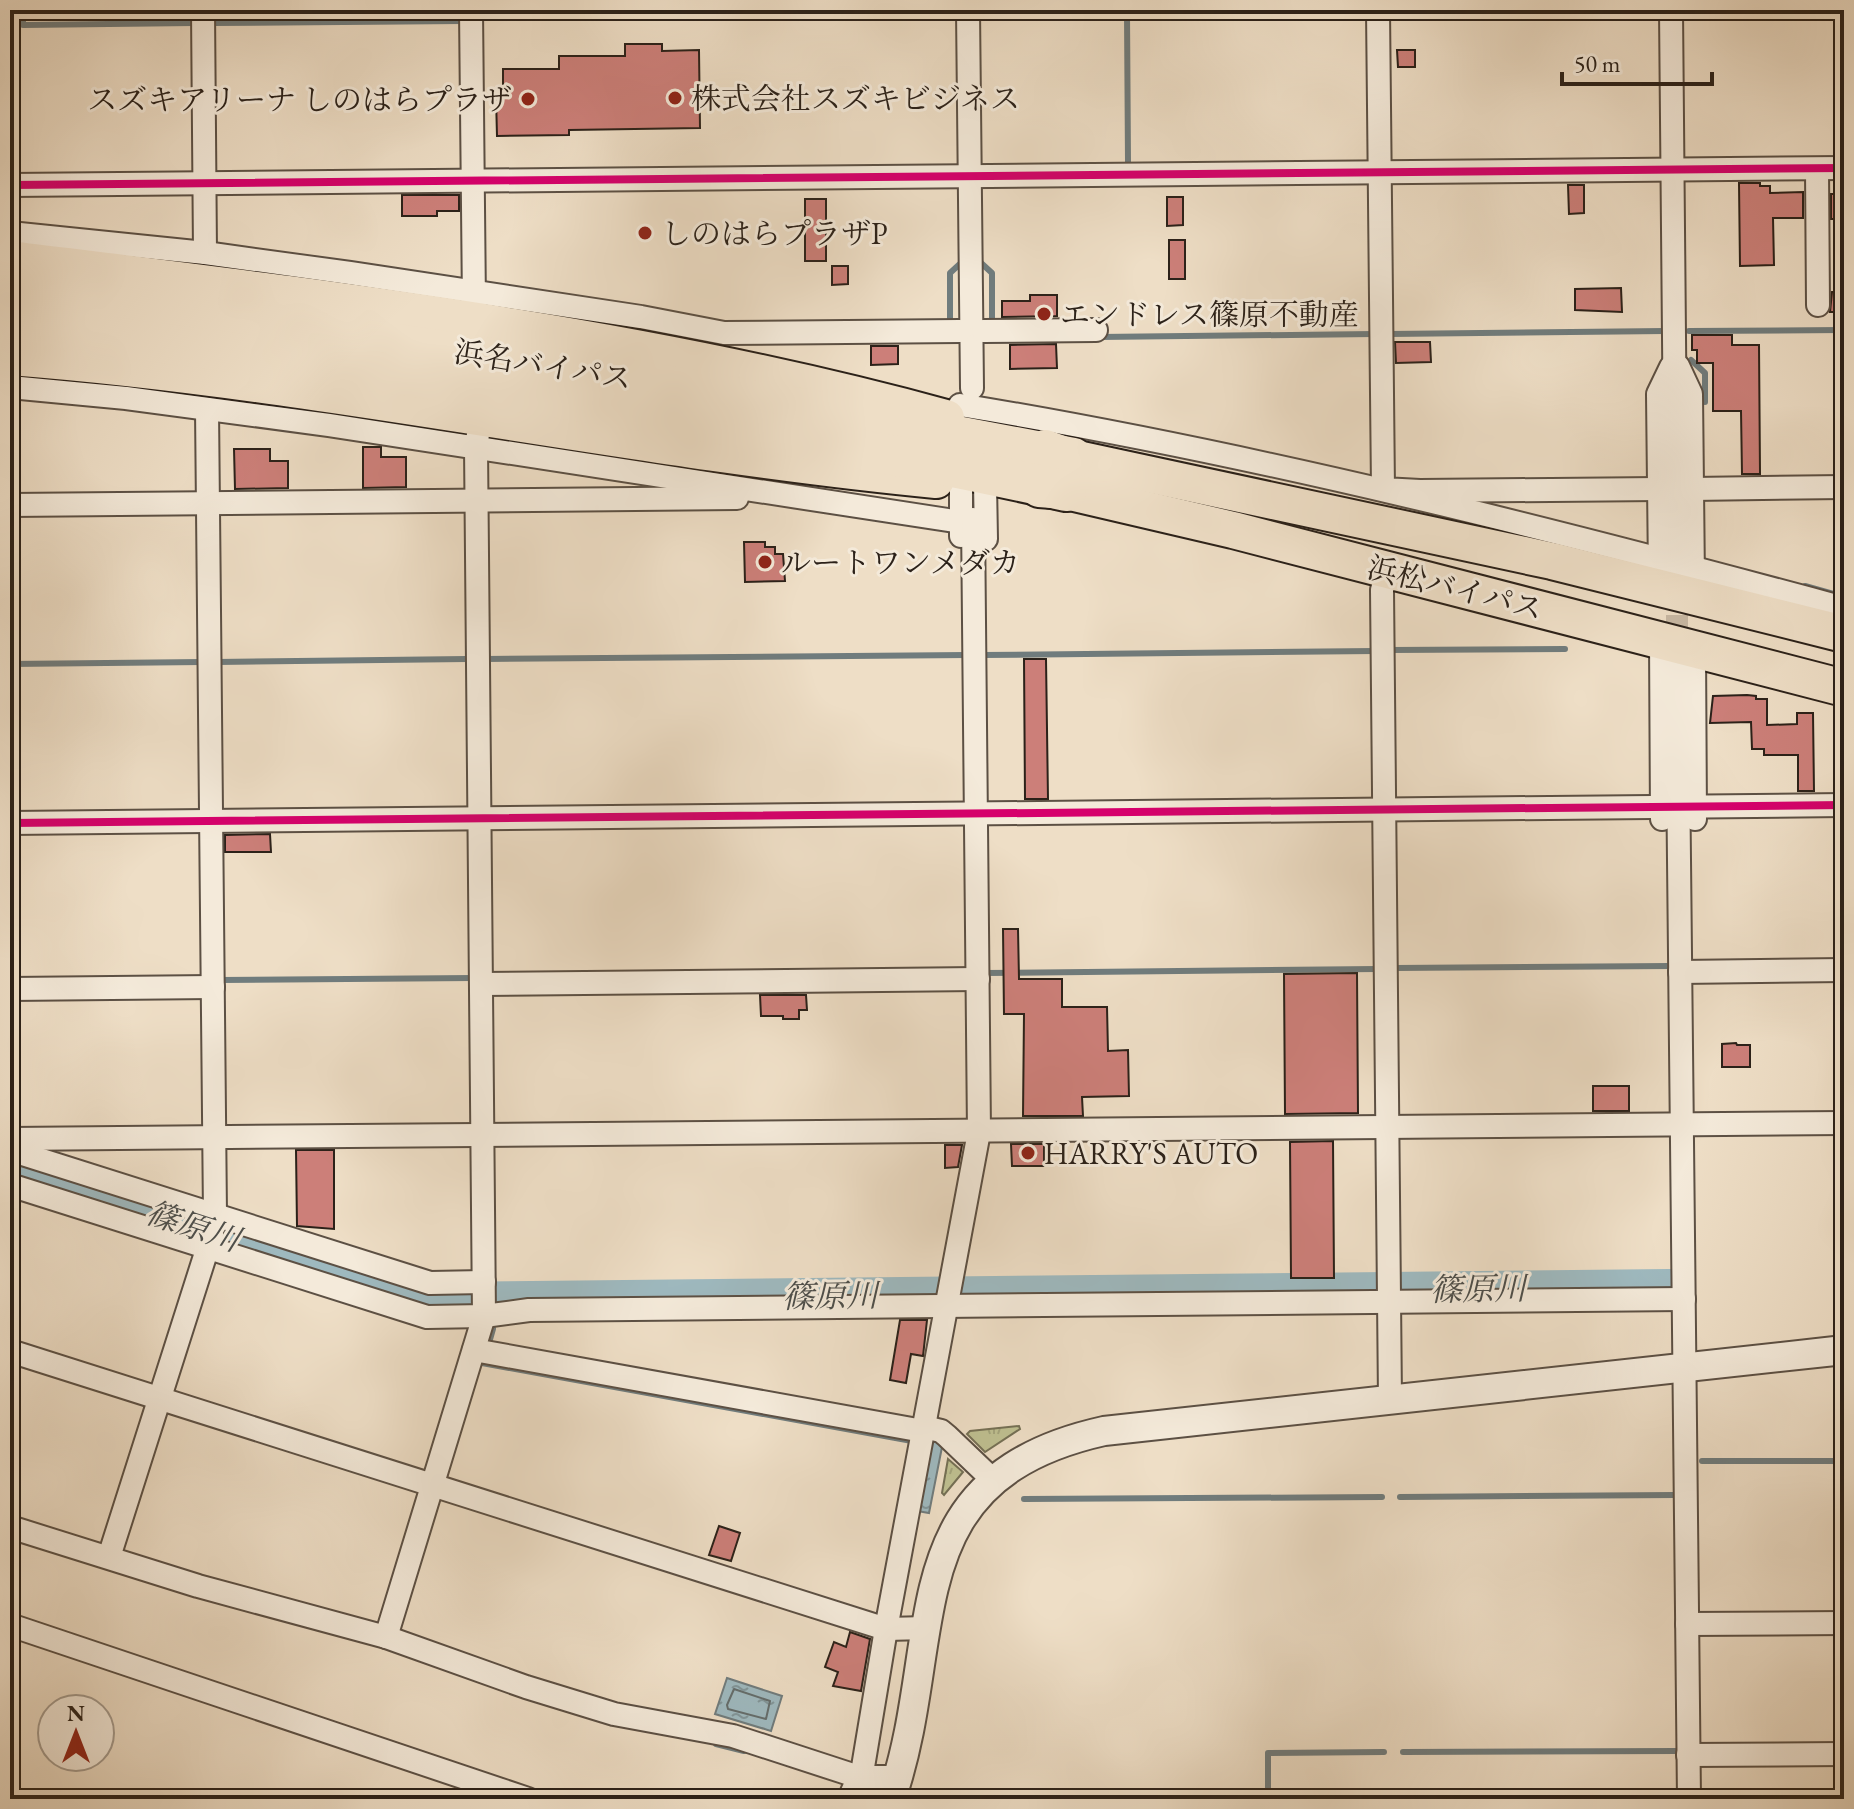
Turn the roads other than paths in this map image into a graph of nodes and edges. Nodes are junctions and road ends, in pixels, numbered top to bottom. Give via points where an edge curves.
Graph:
1 (203, 10) edge
2 (471, 10) edge
3 (968, 10) edge
4 (1378, 10) edge
5 (1671, 10) edge
6 (1844, 168) edge
7 (1817, 169) junction
8 (1673, 170) junction
9 (1380, 172) junction
10 (970, 176) junction
11 (473, 181) junction
12 (205, 183) junction
13 (10, 185) edge
14 (10, 233) edge
15 (205, 253) junction
16 (10, 259) edge
17 (971, 264) junction
18 (10, 292) edge
19 (1818, 305) dead end
20 (473, 306) junction
21 (10, 324) edge
22 (1096, 330) dead end
23 (960, 331) junction
24 (983, 331) junction
25 (10, 357) edge
26 (1674, 358) junction
27 (10, 387) edge
28 (207, 409) junction
29 (972, 411) junction
30 (478, 431) junction
31 (1070, 474) junction
32 (973, 483) junction
33 (739, 487) junction
34 (1844, 487) edge
35 (1383, 489) junction
36 (1659, 489) junction
37 (1692, 489) junction
38 (476, 501) junction
39 (208, 503) junction
40 (10, 505) edge
41 (967, 521) junction
42 (1387, 570) junction
43 (1676, 573) junction
44 (1844, 608) edge
45 (1844, 634) edge
46 (974, 636) junction
47 (1677, 654) junction
48 (1844, 688) edge
49 (1844, 805) edge
50 (1679, 807) junction
51 (1384, 810) junction
52 (976, 814) junction
53 (479, 819) junction
54 (211, 821) junction
55 (10, 823) edge
56 (1679, 856) junction
57 (1844, 970) edge
58 (1680, 972) junction
59 (978, 979) junction
60 (481, 984) junction
61 (213, 987) junction
62 (10, 989) edge
63 (1844, 1123) edge
64 (1682, 1125) junction
65 (1387, 1128) junction
66 (979, 1132) junction
67 (483, 1137) junction
68 (214, 1138) junction
69 (10, 1139) edge
70 (10, 1150) edge
71 (10, 1185) edge
72 (213, 1228) junction
73 (1389, 1294) junction
74 (948, 1298) junction
75 (484, 1299) junction
76 (1684, 1299) junction
77 (474, 1350) junction
78 (1844, 1350) edge
79 (10, 1351) edge
80 (1684, 1367) junction
81 (159, 1399) junction
82 (1390, 1399) junction
83 (923, 1429) junction
84 (993, 1480) junction
85 (433, 1485) junction
86 (10, 1527) edge
87 (109, 1557) junction
88 (1844, 1623) edge
89 (1687, 1624) junction
90 (10, 1625) edge
91 (927, 1628) junction
92 (886, 1629) junction
93 (386, 1637) junction
94 (1844, 1754) edge
95 (1688, 1755) junction
96 (859, 1777) junction
97 (895, 1788) edge
98 (528, 1799) edge
99 (849, 1799) edge
100 (1689, 1799) edge

1 - 12 street
2 - 11 street
3 - 10 street
4 - 9 street
5 - 8 street
6 - 7 street
7 - 8 street
7 - 19 street
8 - 9 street
8 - 26 street
9 - 10 street
9 - 35 street
10 - 11 street
10 - 17 street
11 - 12 street
11 - 20 street
12 - 13 street
12 - 15 street
14 - 15 street
15 - 20 street
16 - 20 highway
17 - 23 street via 959,300
17 - 24 street via 983,300
17 - 29 street
18 - 31 highway, 浜名バイパス via 356,337 787,404
20 - 23 street via 724,333
20 - 29 highway via 845,391
21 - 31 highway, 浜名バイパス via 337,366 893,455
22 - 24 street
23 - 29 street
24 - 29 street
25 - 30 highway via 185,376
26 - 36 street via 1658,394
26 - 37 street via 1691,394
26 - 43 street
27 - 28 street
28 - 30 street
28 - 39 street
29 - 31 highway
29 - 35 street via 1060,421
30 - 32 highway
30 - 33 street
30 - 38 street
31 - 32 highway
31 - 42 highway, 浜松バイパス
31 - 43 highway, 浜松バイパス
32 - 41 street
32 - 46 street via 986,600
33 - 38 street via 737,498
33 - 41 street
34 - 37 street
35 - 36 street
35 - 43 street
36 - 43 street
37 - 43 street
38 - 39 street
38 - 53 street
39 - 40 street
39 - 54 street
41 - 46 street via 962,600
42 - 47 highway, 浜松バイパス
42 - 51 street via 1382,590
43 - 44 street
43 - 45 highway, 浜松バイパス
46 - 52 street
47 - 48 highway, 浜松バイパス
47 - 50 street
47 - 50 street
49 - 50 street
50 - 51 street
50 - 56 street via 1695,820
50 - 56 street via 1662,821
51 - 52 street
51 - 65 street
52 - 53 street
52 - 59 street
53 - 54 street
53 - 60 street
54 - 55 street
54 - 61 street
56 - 58 street
57 - 58 street
58 - 64 street
59 - 60 street
59 - 66 street
60 - 67 street
61 - 62 street
61 - 68 street
63 - 64 street
64 - 65 street
64 - 76 street
65 - 66 street
65 - 73 street
66 - 67 street
66 - 74 street
67 - 68 street
67 - 75 street
68 - 69 street
68 - 72 street
70 - 72 street
71 - 72 street
72 - 75 street
72 - 75 street via 427,1317
72 - 81 street
73 - 74 street
73 - 76 street
73 - 82 street
74 - 75 street via 529,1310
74 - 83 street
75 - 77 street
76 - 80 street
77 - 83 street
77 - 85 street
78 - 80 street
79 - 81 street
80 - 82 street
80 - 89 street
81 - 85 street
81 - 87 street
82 - 84 street via 1104,1431 1049,1446
83 - 84 street via 941,1431
83 - 92 street
84 - 91 street via 965,1512 944,1550
85 - 92 street
85 - 93 street
86 - 87 street
87 - 93 street
88 - 89 street
89 - 95 street
90 - 98 street
91 - 92 street
91 - 97 street
92 - 96 street
93 - 96 street via 614,1714 733,1736
94 - 95 street
95 - 100 street
96 - 97 street
96 - 99 street

